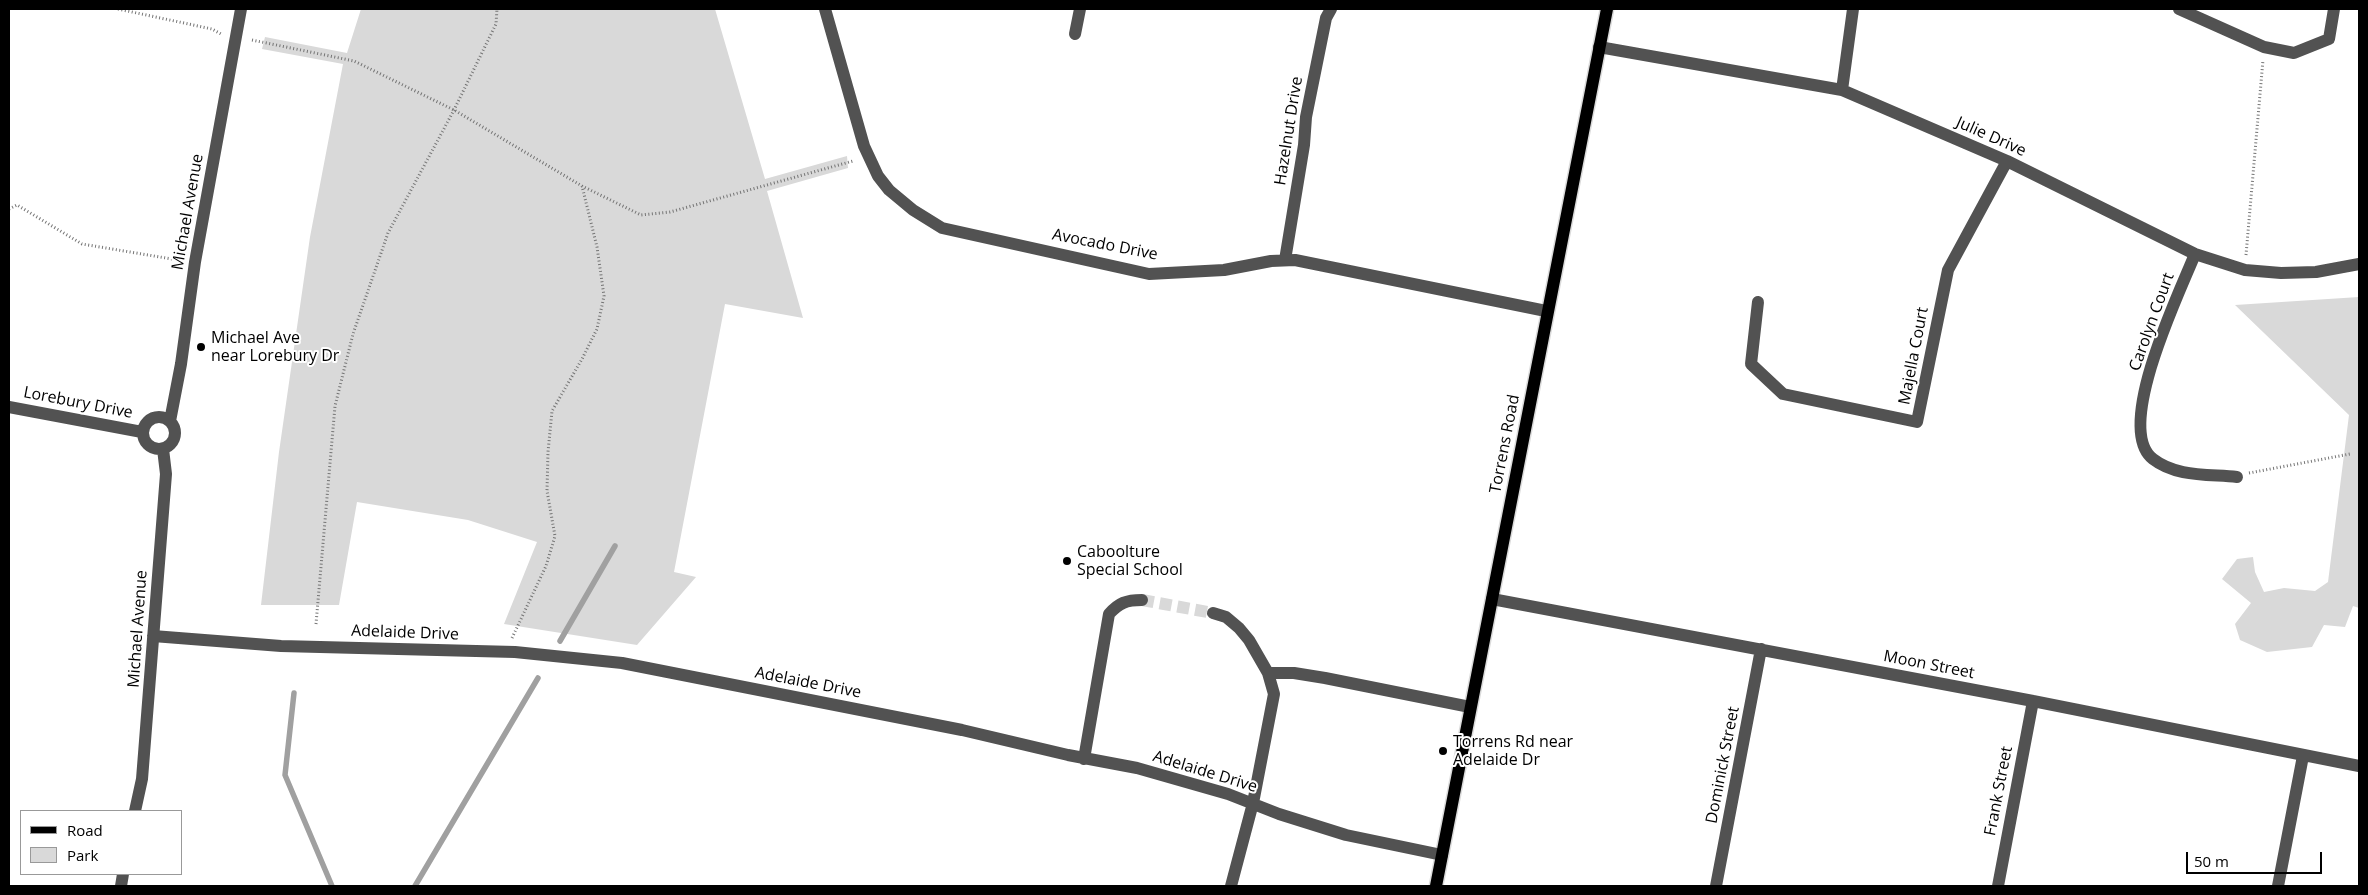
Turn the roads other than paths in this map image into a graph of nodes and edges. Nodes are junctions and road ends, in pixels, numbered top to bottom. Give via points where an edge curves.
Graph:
1 (241, 9) edge
2 (825, 9) edge
3 (1080, 9) edge
4 (1331, 9) edge
5 (1607, 9) edge
6 (1853, 9) edge
7 (2179, 9) edge
8 (2334, 9) edge
9 (1075, 34) dead end
10 (1599, 47) junction
11 (1842, 90) junction
12 (2007, 161) junction
13 (2195, 254) junction
14 (1285, 260) junction
15 (2359, 264) edge
16 (1758, 302) dead end
17 (1546, 310) junction
18 (9, 407) edge
19 (170, 421) junction
20 (142, 432) junction
21 (163, 449) junction
22 (2237, 477) road end
23 (1492, 599) junction
24 (1142, 600) tunnel mouth
25 (1213, 613) tunnel mouth
26 (153, 636) junction
27 (1761, 649) junction
28 (1268, 673) junction
29 (2033, 701) junction
30 (1470, 707) junction
31 (2303, 756) junction
32 (1084, 759) junction
33 (2359, 766) edge
34 (1252, 803) junction
35 (135, 810) edge
36 (1442, 855) junction
37 (1231, 886) edge
38 (1436, 886) edge
39 (1716, 886) edge
40 (1998, 886) edge
41 (2278, 886) edge

1 - 19 street, Michael Avenue
2 - 14 street, Avocado Drive via 864,146 878,176 913,210 942,228 1149,274 1224,270
3 - 9 street
4 - 14 street, Hazelnut Drive via 1326,18 1306,118
5 - 10 main road, Torrens Road
6 - 11 street
7 - 8 street via 2264,47 2294,52 2329,39
10 - 11 street, Julie Drive
10 - 17 main road, Torrens Road
11 - 12 street, Julie Drive
12 - 13 street, Julie Drive
12 - 16 street, Majella Court via 1948,270 1917,422 1783,394 1751,364
13 - 15 street, Julie Drive via 2245,270 2281,274
13 - 22 street, Carolyn Court via 2153,357 2139,432 2145,451 2173,471
14 - 17 street, Avocado Drive
17 - 23 main road, Torrens Road
18 - 20 street, Lorebury Drive
19 - 20 street via 155,416 146,422
19 - 21 street via 174,437
20 - 21 street via 149,446
21 - 26 street, Michael Avenue via 166,474
23 - 27 street, Moon Street
23 - 30 main road, Torrens Road
24 - 32 street via 1117,604 1110,614
25 - 28 street via 1226,617 1239,628
26 - 32 street, Adelaide Drive via 281,646 516,652 595,659 962,730
26 - 35 street, Michael Avenue via 142,779
27 - 29 street, Moon Street
27 - 39 street, Dominick Street
28 - 30 street via 1324,678
28 - 34 street via 1273,684 1272,708
29 - 31 street, Moon Street
29 - 40 street, Frank Street
30 - 36 main road, Torrens Road
31 - 33 street, Moon Street
31 - 41 street
32 - 34 street, Adelaide Drive via 1138,768
34 - 36 street, Adelaide Drive via 1346,835
34 - 37 street
36 - 38 main road, Torrens Road

